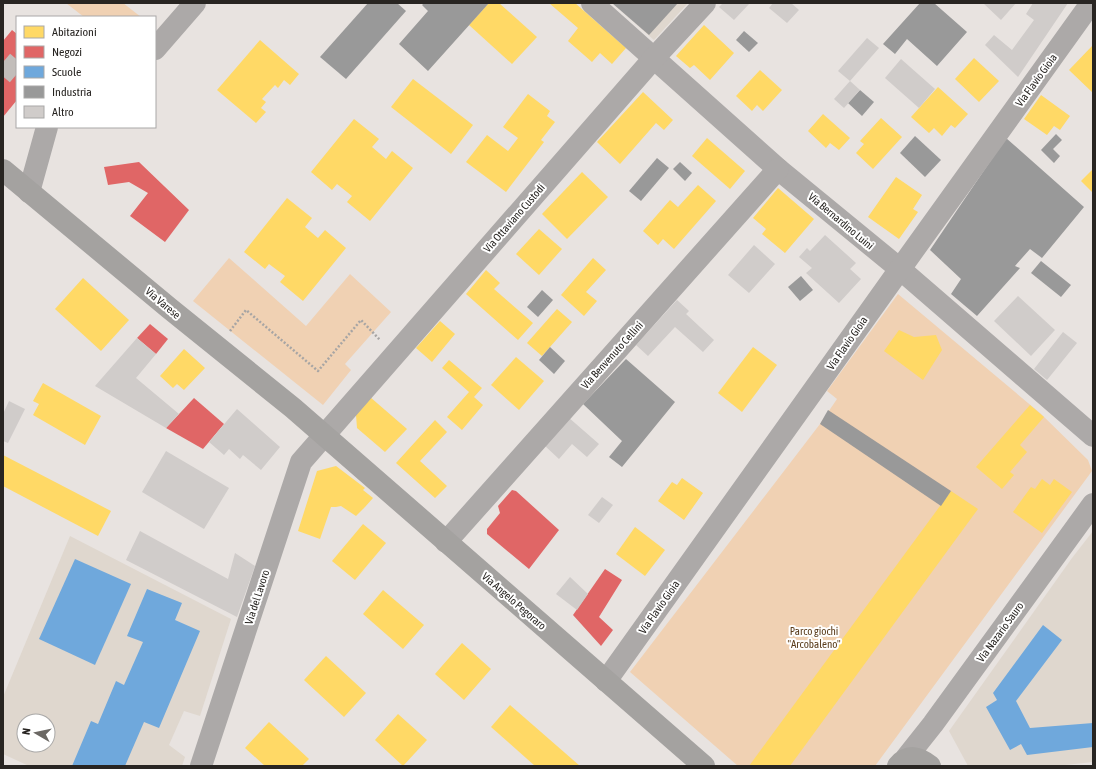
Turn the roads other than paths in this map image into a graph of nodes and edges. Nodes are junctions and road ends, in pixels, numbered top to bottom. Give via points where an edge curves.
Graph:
1 (195, 3) edge
2 (592, 3) edge
3 (705, 3) edge
4 (1089, 7) edge
5 (156, 48) edge
6 (654, 58) junction
7 (47, 128) edge
8 (778, 169) junction
9 (3, 170) edge
10 (29, 192) junction
11 (900, 269) junction
12 (324, 435) junction
13 (1093, 436) edge
14 (1093, 504) edge
15 (446, 542) junction
16 (606, 681) junction
17 (926, 733) junction
18 (902, 762) edge
19 (201, 766) edge
20 (704, 766) edge
21 (930, 766) edge

1 - 5 street
2 - 6 street, Via Bernardino Luini
3 - 6 street, Via Ottaviano Custodi
4 - 11 street, Via Flavio Gioia
6 - 8 street, Via Bernardino Luini
6 - 12 street, Via Ottaviano Custodi
7 - 10 street
8 - 11 street, Via Bernardino Luini
8 - 15 street, Via Benvenuto Cellini
9 - 10 main road, Via Varese
10 - 12 main road, Via Varese
11 - 13 street, Via Bernardino Luini
11 - 16 street, Via Flavio Gioia
12 - 15 main road, Via Angelo Pegoraro
12 - 19 street, Via del Lavoro via 301,462
14 - 17 street, Via Nazario Sauro
15 - 16 main road, Via Angelo Pegoraro
16 - 20 main road, Via Angelo Pegoraro
17 - 18 street, Via Nazario Sauro
17 - 21 street via 925,751
18 - 21 main road via 912,757

